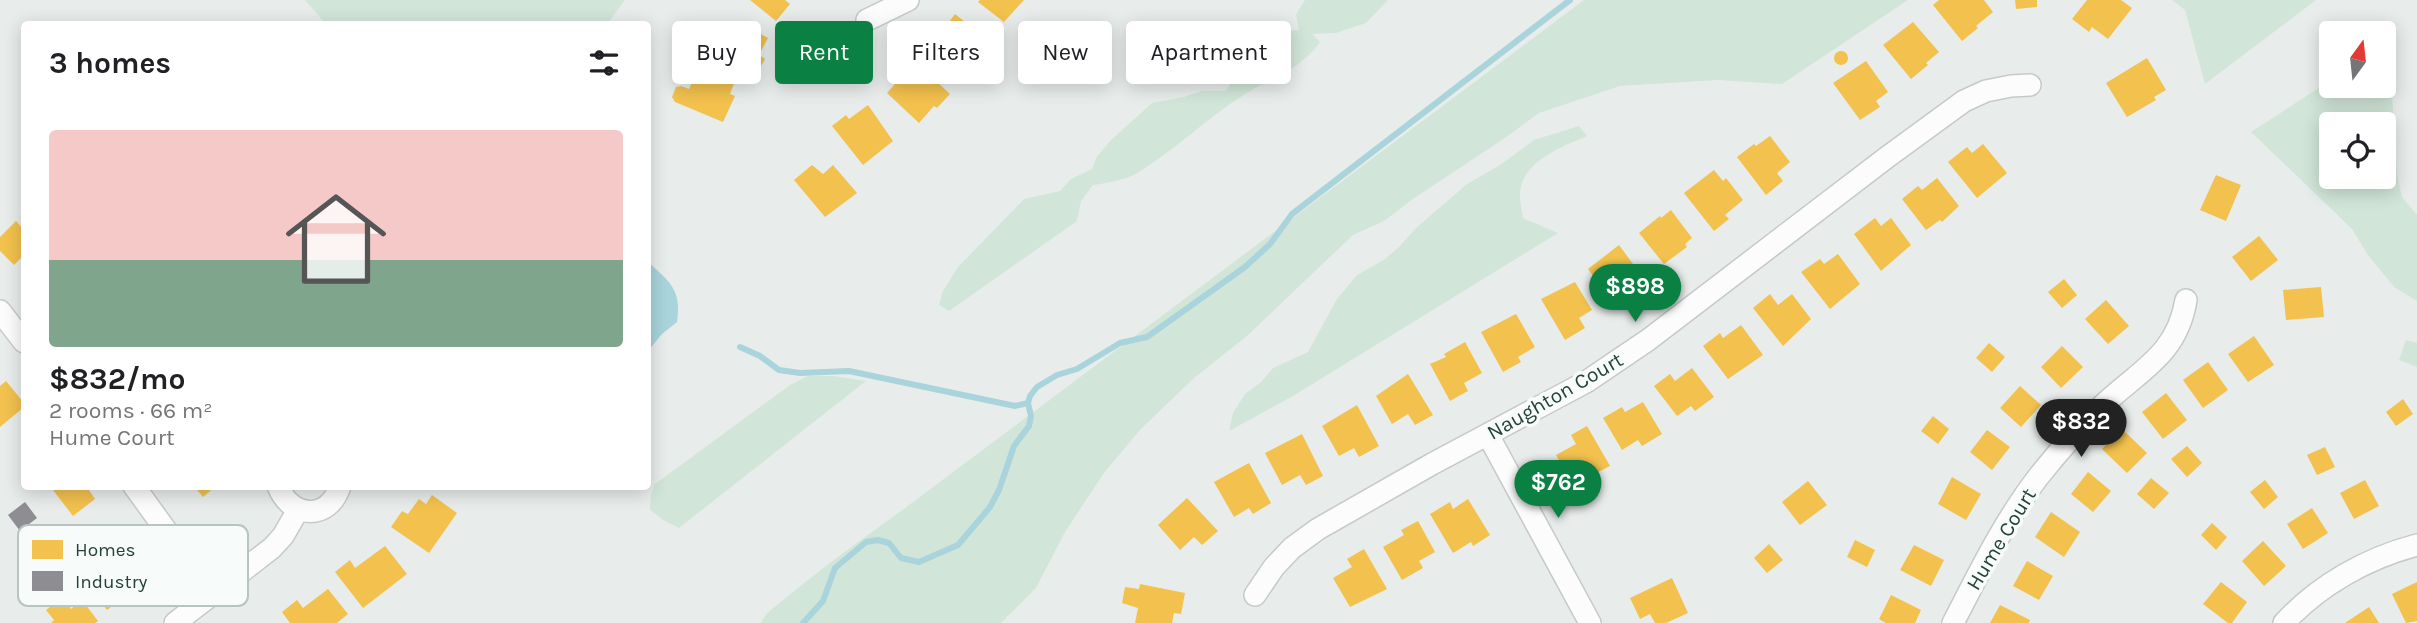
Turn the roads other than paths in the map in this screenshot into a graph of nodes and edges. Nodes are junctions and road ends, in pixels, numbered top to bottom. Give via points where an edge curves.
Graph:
1 (908, 0) edge
2 (867, 20) dead end
3 (2030, 85) dead end
4 (2186, 300) dead end
5 (0, 311) edge
6 (21, 338) edge
7 (1488, 435) junction
8 (137, 490) edge
9 (280, 490) edge
10 (339, 490) edge
11 (299, 510) junction
12 (162, 525) edge
13 (2417, 545) edge
14 (248, 566) edge
15 (1255, 595) dead end
16 (197, 606) edge
17 (175, 623) edge
18 (1590, 623) edge
19 (1953, 623) edge
20 (2284, 623) edge

1 - 2 street
3 - 7 street, Naughton Court via 1986,91 1964,101 1648,340 1586,382
4 - 19 street, Hume Court via 2175,335 2164,352 2072,436 2037,479 2006,524
5 - 6 street
7 - 15 street, Naughton Court via 1318,529 1292,548
7 - 18 street
8 - 12 street
9 - 11 street via 289,505
10 - 11 street via 320,510
11 - 14 street via 283,536
13 - 20 street via 2374,559 2340,577
16 - 17 street

